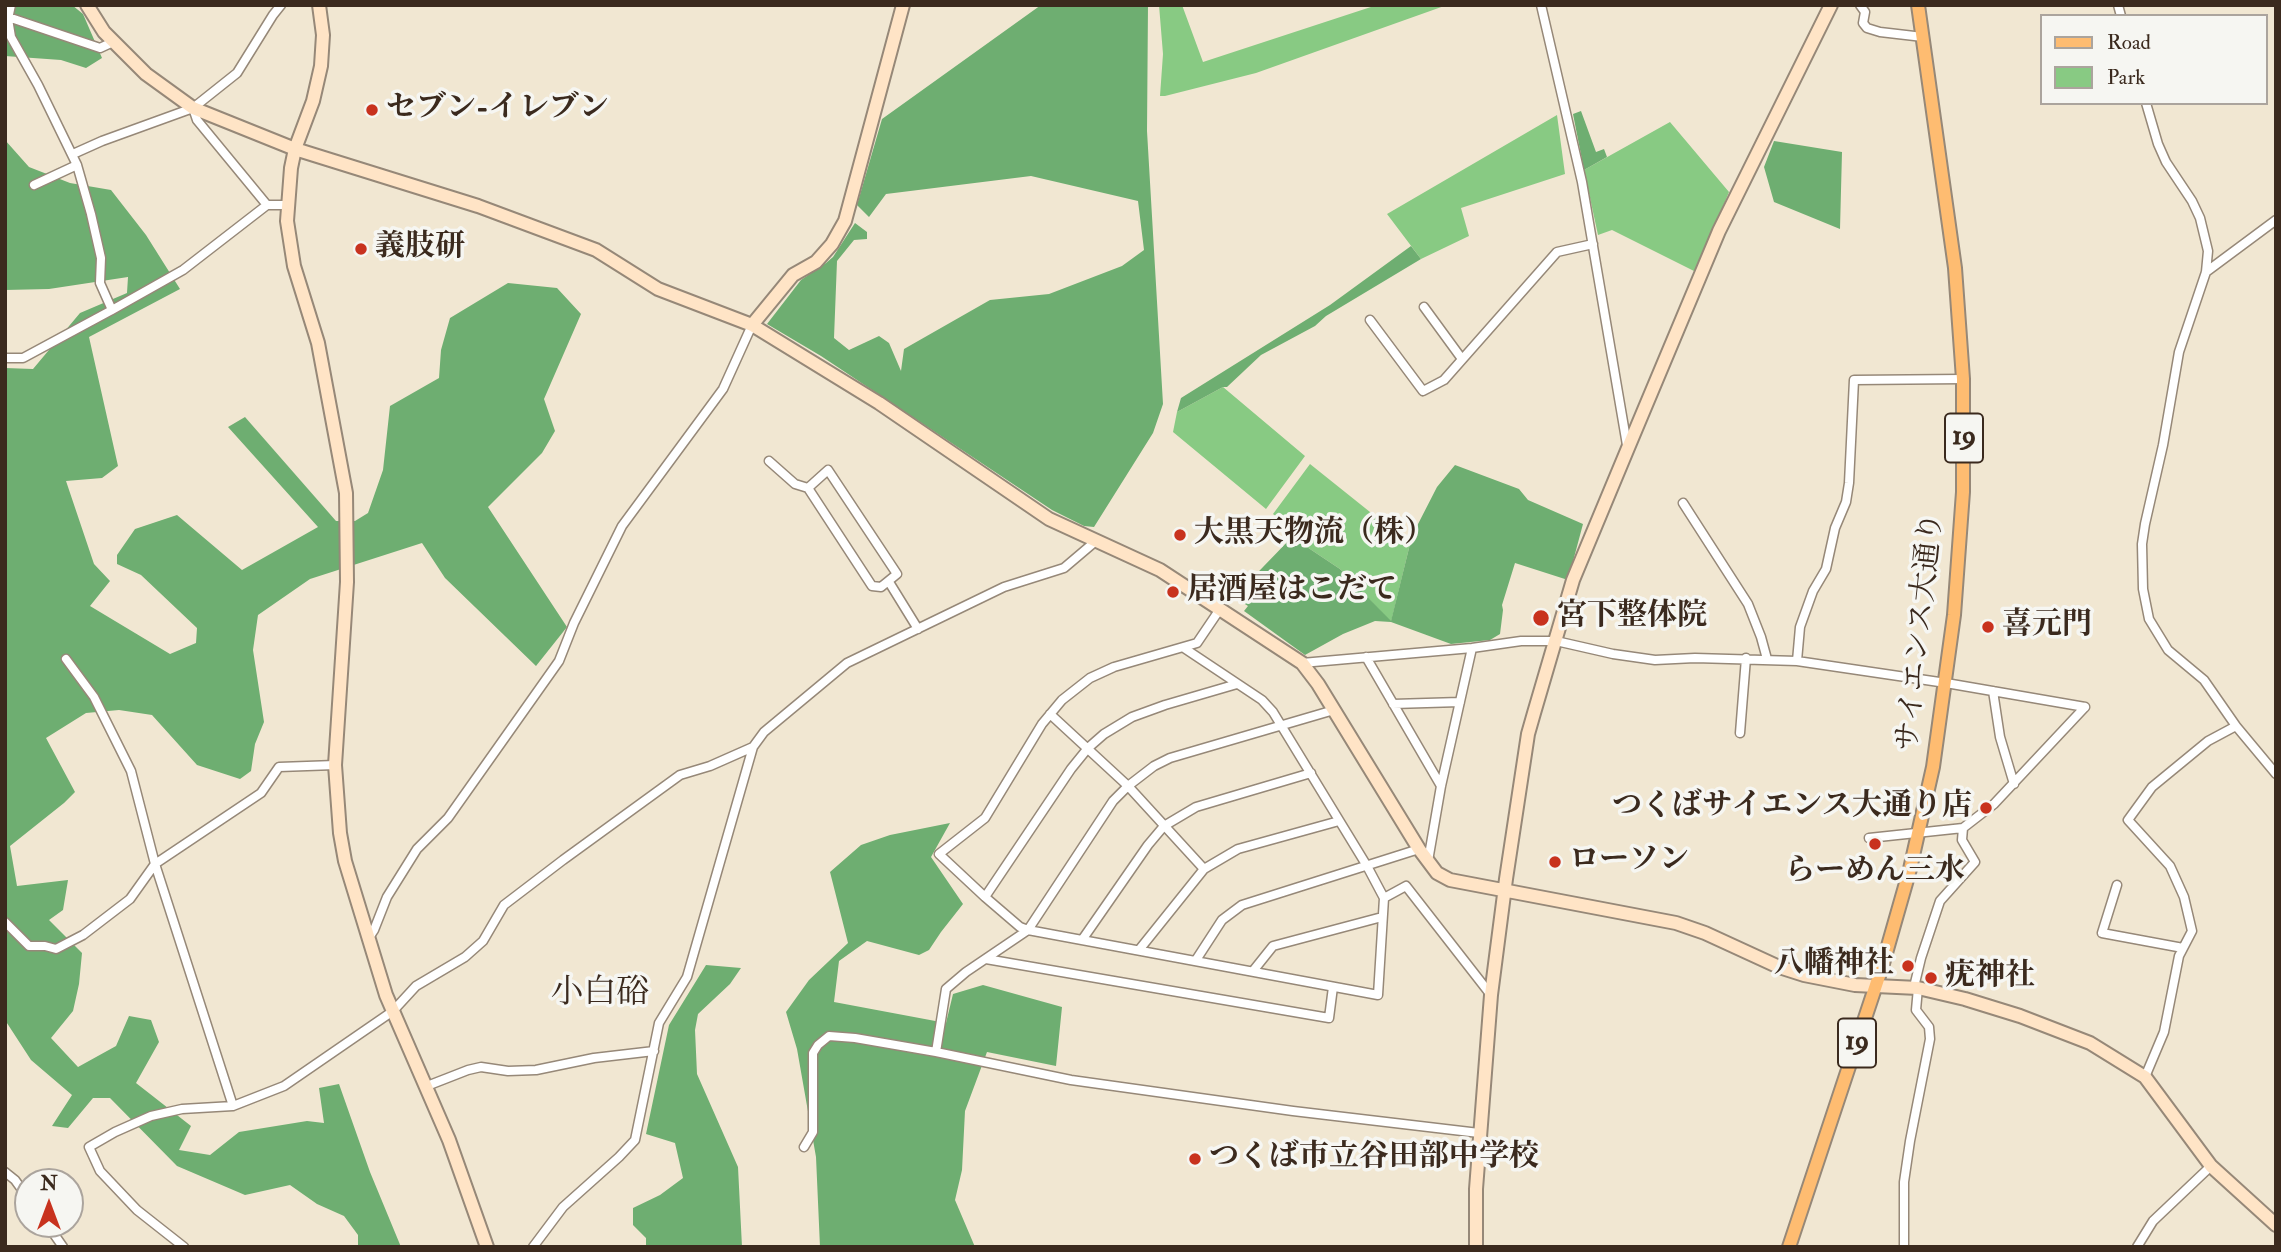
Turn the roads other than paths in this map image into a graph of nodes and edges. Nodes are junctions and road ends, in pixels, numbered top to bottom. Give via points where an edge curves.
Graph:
1 (11, 5) edge
2 (87, 5) edge
3 (281, 5) edge
4 (319, 5) edge
5 (903, 5) edge
6 (1541, 5) edge
7 (1831, 5) edge
8 (1860, 5) edge
9 (1918, 5) edge
10 (7, 18) edge
11 (1923, 37) junction
12 (113, 42) junction
13 (2147, 105) edge
14 (193, 108) junction
15 (295, 149) junction
16 (73, 154) junction
17 (77, 165) junction
18 (34, 185) dead end
19 (267, 205) junction
20 (287, 205) junction
21 (2276, 220) edge
22 (1593, 244) junction
23 (2206, 272) junction
24 (1424, 307) dead end
25 (112, 310) junction
26 (1370, 320) dead end
27 (752, 325) junction
28 (5, 358) edge
29 (1462, 359) junction
30 (1963, 379) junction
31 (1628, 448) junction
32 (769, 461) dead end
33 (808, 488) junction
34 (1683, 503) dead end
35 (1097, 540) junction
36 (889, 582) junction
37 (1220, 609) junction
38 (918, 629) junction
39 (1556, 641) junction
40 (1184, 648) junction
41 (1472, 648) junction
42 (1366, 657) junction
43 (1746, 658) junction
44 (66, 659) dead end
45 (1767, 659) junction
46 (1797, 661) junction
47 (1302, 663) junction
48 (1946, 682) junction
49 (1237, 684) junction
50 (1993, 691) junction
51 (1460, 702) junction
52 (1393, 704) junction
53 (1334, 710) junction
54 (1051, 714) junction
55 (1283, 726) junction
56 (2236, 726) junction
57 (1740, 733) dead end
58 (753, 747) junction
59 (1088, 748) junction
60 (335, 765) junction
61 (1311, 773) junction
62 (2276, 774) edge
63 (2014, 784) junction
64 (1128, 786) junction
65 (1441, 786) junction
66 (1339, 821) junction
67 (1164, 826) junction
68 (1963, 828) junction
69 (1919, 833) junction
70 (1869, 838) dead end
71 (1419, 849) junction
72 (1428, 862) junction
73 (156, 864) junction
74 (1367, 866) junction
75 (1204, 869) junction
76 (2117, 885) dead end
77 (1504, 891) junction
78 (985, 897) junction
79 (1384, 898) junction
80 (1382, 917) junction
81 (5, 922) edge
82 (1028, 930) junction
83 (368, 939) junction
84 (1082, 940) junction
85 (2183, 948) junction
86 (1139, 950) junction
87 (986, 959) junction
88 (1196, 960) junction
89 (1253, 971) junction
90 (1876, 986) junction
91 (1333, 987) junction
92 (1916, 987) junction
93 (1491, 995) junction
94 (393, 1011) junction
95 (654, 1051) junction
96 (936, 1052) junction
97 (2145, 1077) junction
98 (427, 1086) junction
99 (233, 1106) junction
100 (1479, 1133) junction
101 (804, 1147) dead end
102 (2211, 1166) junction
103 (2276, 1225) edge
104 (184, 1247) edge
105 (487, 1247) edge
106 (533, 1247) edge
107 (1476, 1247) edge
108 (1789, 1247) edge
109 (1904, 1247) edge
110 (2137, 1247) edge

1 - 10 street
2 - 12 street
3 - 14 street via 237,73
4 - 15 street via 321,66
5 - 27 street via 845,221 832,244 793,275
6 - 22 street
7 - 31 street via 1719,231
8 - 11 street via 1867,28
9 - 11 main road, サイエンス大通り / 19
10 - 12 street via 100,48
10 - 16 street via 11,37
11 - 30 main road, サイエンス大通り / 19 via 1955,268
12 - 14 street via 146,74
13 - 23 street via 2166,162 2200,218 2207,243
14 - 15 street
14 - 16 street
14 - 19 street via 197,120
15 - 20 street
15 - 27 street via 478,205 596,250 658,289
16 - 17 street
17 - 18 street
17 - 25 street via 101,258 100,283
19 - 20 street
19 - 25 street via 183,270
20 - 60 street via 290,250 318,343 346,493 346,582
21 - 23 street
22 - 29 street via 1557,252
22 - 31 street
23 - 56 street via 2179,352 2145,524 2143,589 2157,636 2204,680
24 - 29 street
25 - 28 street via 23,358
26 - 29 street via 1423,391 1444,380
27 - 35 street via 880,403 1048,519
27 - 83 street via 723,389 622,526 559,661 448,818 416,849
30 - 46 street via 1854,380 1846,502 1826,569 1800,627
30 - 48 main road, サイエンス大通り / 19 via 1961,548
31 - 39 street via 1573,580
32 - 33 street via 795,484
33 - 36 street via 872,586
33 - 36 street via 828,470 897,574
34 - 45 street via 1748,604
35 - 37 street via 1160,570
35 - 38 street via 1064,568 1004,587
36 - 38 street
37 - 40 street via 1197,643
37 - 47 street
38 - 58 street via 847,663 764,732
39 - 41 street
39 - 43 street via 1655,660
39 - 77 street via 1528,734
40 - 49 street
40 - 54 street via 1090,678
41 - 42 street
41 - 51 street
42 - 47 street
42 - 52 street
43 - 45 street
43 - 57 street
44 - 73 street via 94,697 131,771
45 - 46 street
46 - 48 street
47 - 53 street
48 - 50 street
48 - 69 main road, サイエンス大通り / 19
49 - 55 street via 1262,700
49 - 59 street via 1132,718
50 - 63 street
50 - 63 street via 2085,707
51 - 52 street
51 - 65 street
52 - 65 street
53 - 55 street
53 - 71 street
54 - 59 street
54 - 78 street via 985,818 939,855
55 - 61 street
55 - 64 street via 1170,758
56 - 62 street
56 - 85 street via 2208,741 2152,787 2128,820 2170,866 2184,897 2192,931
58 - 94 street via 680,775 563,860 504,905 483,941 465,957 416,986
58 - 95 street via 687,977 659,1023
59 - 64 street
59 - 78 street
60 - 73 street via 279,767 261,793
60 - 83 street via 342,846
61 - 66 street
61 - 67 street via 1196,807
63 - 68 street
64 - 67 street
64 - 82 street via 1113,801
65 - 72 street
66 - 74 street
66 - 75 street via 1238,849
67 - 75 street
67 - 84 street
68 - 69 street
68 - 92 street via 1962,840 1975,862 1940,901
69 - 70 street
69 - 90 main road, サイエンス大通り / 19
71 - 72 street
71 - 74 street
72 - 77 street via 1450,880
73 - 81 street via 130,899 83,935 56,949 29,946
73 - 99 street
74 - 79 street
74 - 88 street via 1242,905 1222,920
75 - 86 street
76 - 85 street via 2102,933
77 - 90 street via 1676,923 1804,975
77 - 93 street
78 - 82 street
79 - 80 street
79 - 93 street via 1406,886
80 - 89 street via 1273,946
80 - 91 street via 1378,995
82 - 84 street
82 - 87 street
83 - 94 street
84 - 86 street
85 - 97 street via 2164,1032
86 - 88 street
87 - 91 street via 1329,1018
87 - 96 street via 946,989
88 - 89 street
89 - 91 street
90 - 92 street
90 - 108 main road, サイエンス大通り / 19
92 - 97 street via 2020,1016 2091,1043
92 - 109 street via 1916,1010 1929,1027 1930,1039 1904,1182
93 - 100 street
94 - 98 street
94 - 99 street via 284,1086
95 - 98 street via 536,1070 468,1070
95 - 106 street via 635,1140 562,1207
96 - 100 street via 1071,1080
96 - 101 street via 829,1036 813,1053 813,1132
97 - 102 street
98 - 105 street
99 - 104 street via 151,1116 89,1147 100,1171 137,1210
100 - 107 street
102 - 103 street
102 - 110 street via 2153,1221

